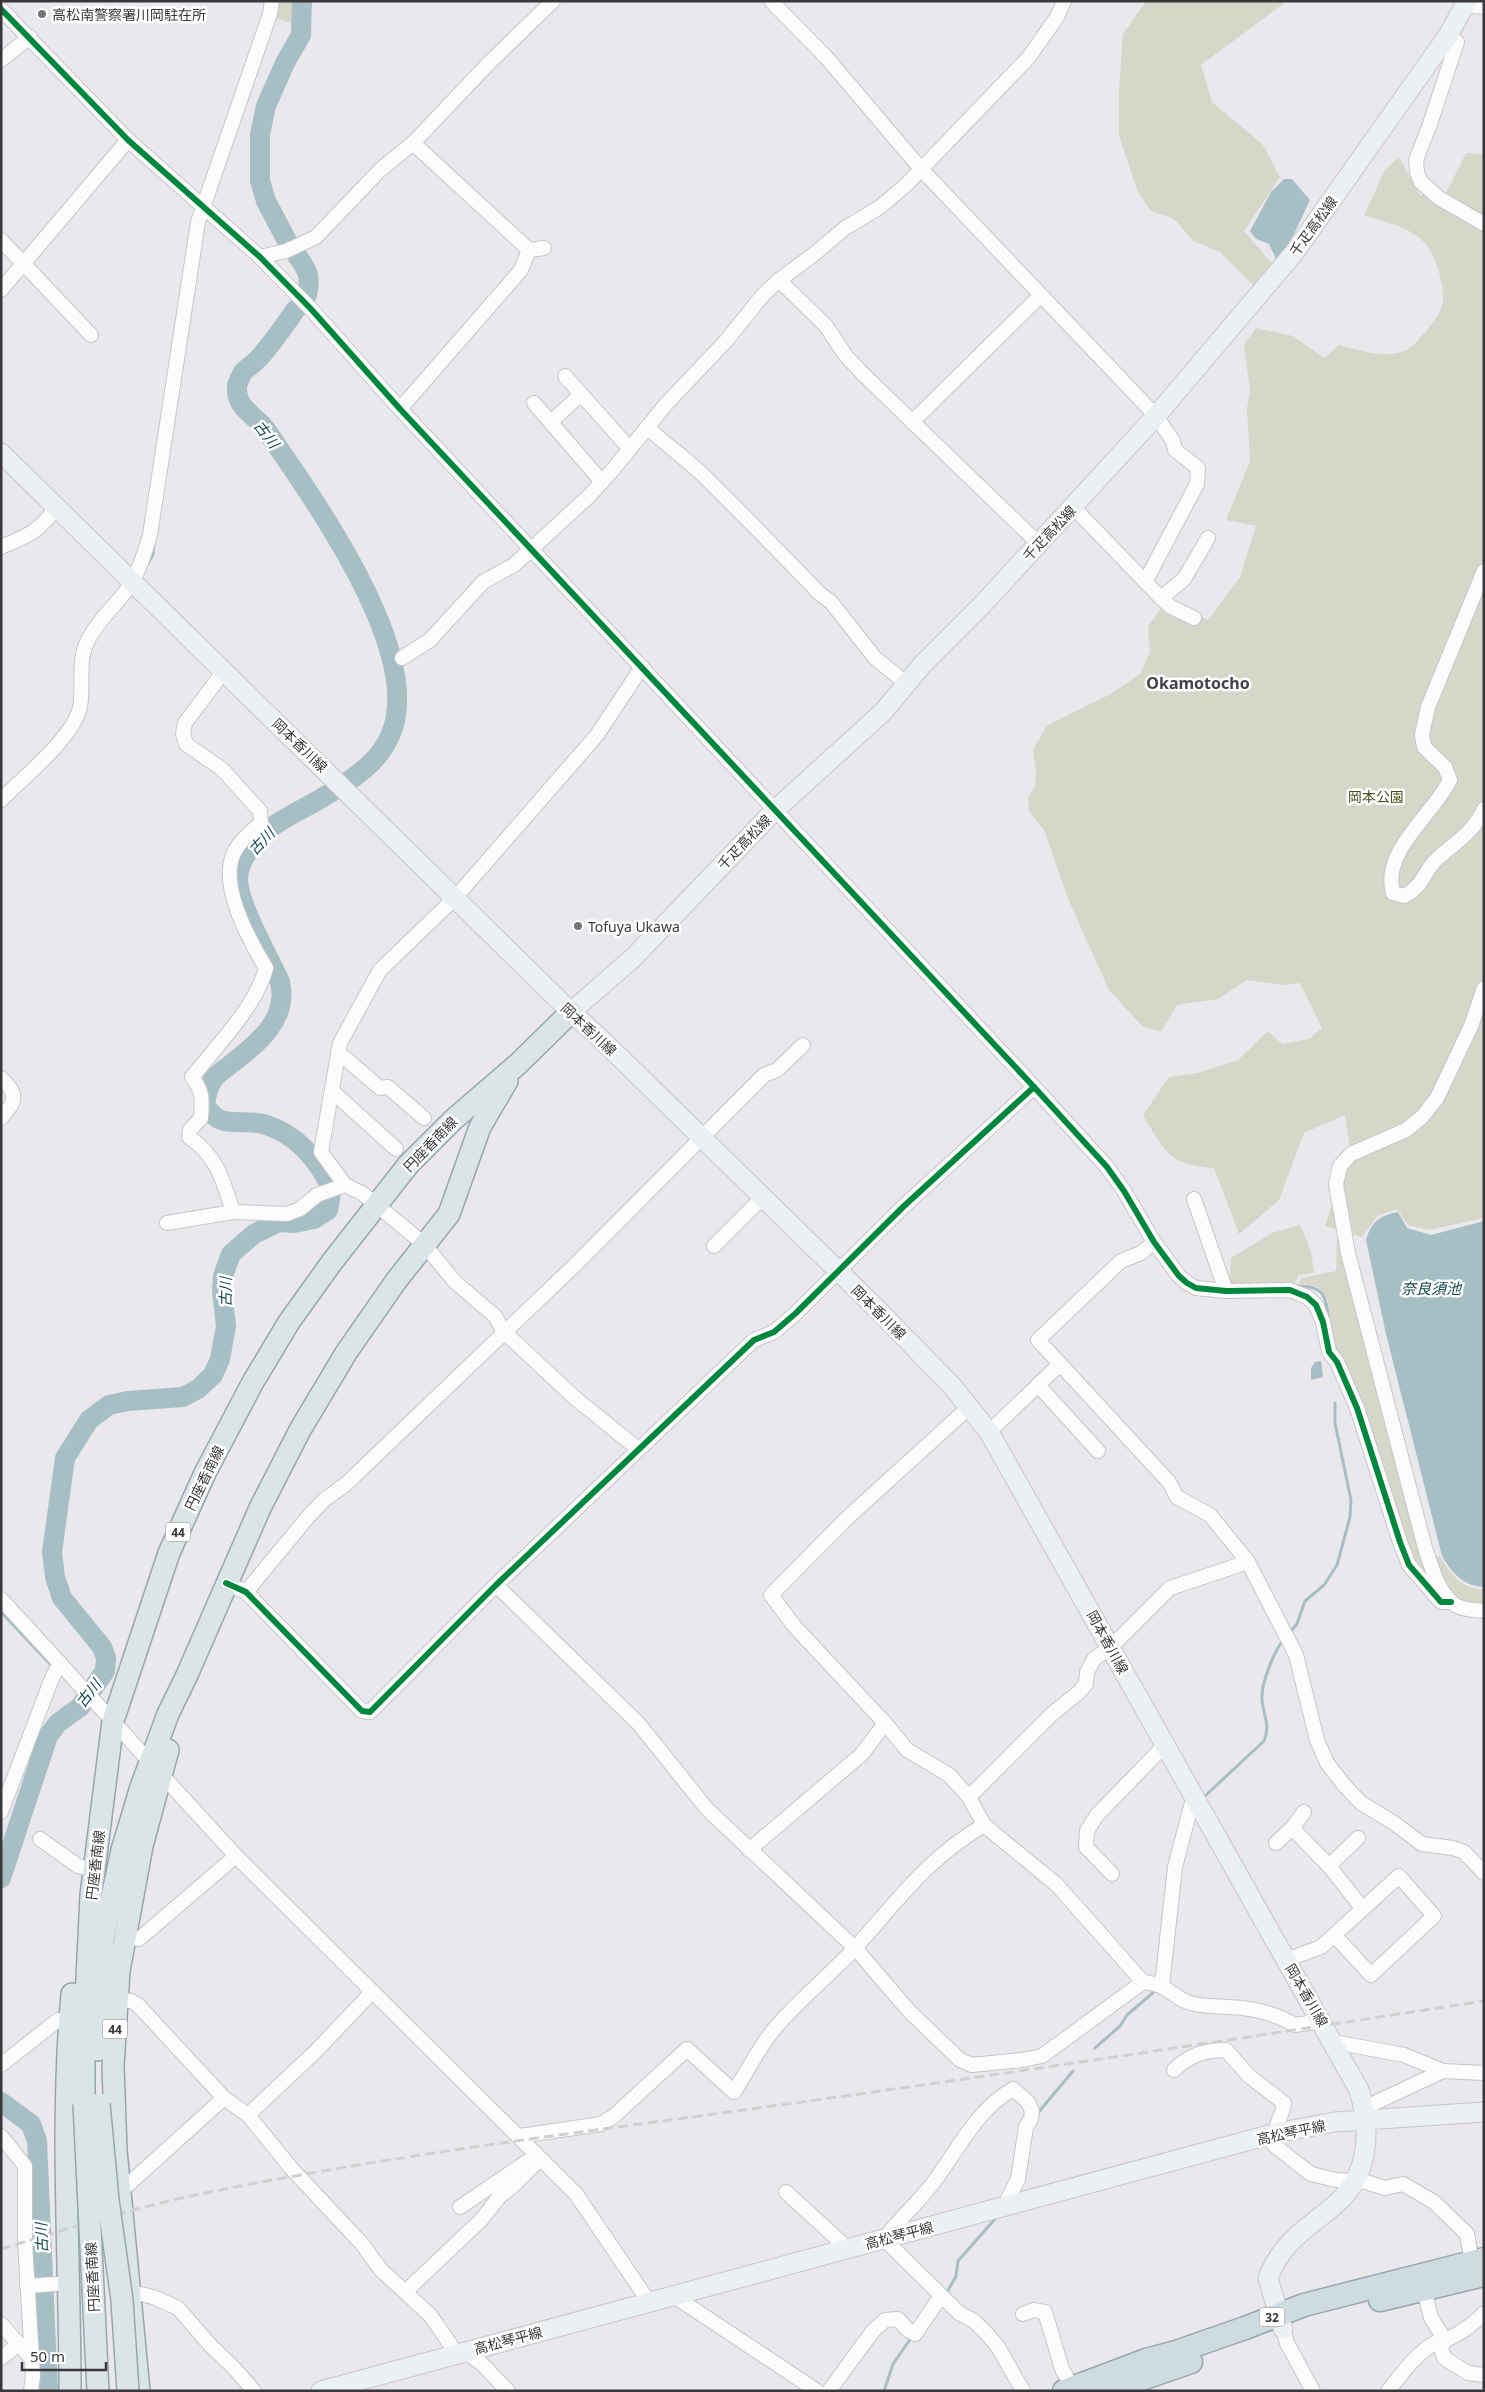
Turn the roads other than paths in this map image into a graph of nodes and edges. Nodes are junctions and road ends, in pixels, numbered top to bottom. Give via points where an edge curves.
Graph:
1 (272, 1) edge
2 (553, 1) edge
3 (771, 1) edge
4 (1064, 1) edge
5 (1472, 5) edge
6 (1, 9) edge
7 (1449, 34) junction
8 (30, 37) junction
9 (1, 60) edge
10 (128, 140) junction
11 (413, 142) junction
12 (921, 169) junction
13 (202, 205) junction
14 (1484, 224) edge
15 (1, 240) edge
16 (544, 248) dead end
17 (530, 250) junction
18 (260, 257) junction
19 (23, 264) junction
20 (779, 280) junction
21 (1, 290) edge
22 (1041, 295) junction
23 (91, 335) dead end
24 (565, 376) dead end
25 (581, 394) junction
26 (534, 403) dead end
27 (400, 409) junction
28 (1156, 416) junction
29 (551, 422) junction
30 (912, 422) junction
31 (647, 427) junction
32 (630, 449) junction
33 (1, 453) edge
34 (602, 482) junction
35 (1073, 507) junction
36 (56, 508) junction
37 (1208, 538) dead end
38 (1039, 544) junction
39 (1, 547) edge
40 (532, 548) junction
41 (1484, 571) edge
42 (132, 582) junction
43 (1145, 582) junction
44 (1161, 598) junction
45 (1194, 618) dead end
46 (402, 658) dead end
47 (642, 667) junction
48 (224, 671) junction
49 (906, 683) junction
50 (1, 800) edge
51 (1484, 809) edge
52 (775, 810) junction
53 (455, 898) junction
54 (1484, 988) edge
55 (571, 1012) junction
56 (803, 1045) dead end
57 (338, 1052) junction
58 (518, 1064) junction
59 (1, 1078) edge
60 (1034, 1087) junction
61 (332, 1090) junction
62 (1, 1118) edge
63 (424, 1118) dead end
64 (702, 1137) junction
65 (396, 1149) dead end
66 (342, 1187) junction
67 (763, 1197) junction
68 (1194, 1199) dead end
69 (376, 1204) junction
70 (233, 1212) junction
71 (167, 1223) dead end
72 (1154, 1242) junction
73 (424, 1244) junction
74 (714, 1246) dead end
75 (838, 1271) junction
76 (1226, 1291) junction
77 (504, 1332) junction
78 (1060, 1364) junction
79 (1038, 1385) junction
80 (971, 1408) junction
81 (989, 1432) junction
82 (638, 1449) junction
83 (1098, 1451) dead end
84 (1248, 1562) junction
85 (226, 1583) junction
86 (496, 1585) junction
87 (246, 1592) junction
88 (1, 1599) edge
89 (1451, 1602) junction
90 (1484, 1611) edge
91 (1111, 1647) junction
92 (60, 1663) junction
93 (113, 1721) junction
94 (885, 1723) junction
95 (1165, 1744) junction
96 (156, 1768) junction
97 (969, 1797) junction
98 (1196, 1801) junction
99 (1, 1812) edge
100 (1304, 1812) dead end
101 (984, 1825) junction
102 (1292, 1828) junction
103 (1358, 1838) dead end
104 (40, 1839) dead end
105 (1276, 1843) dead end
106 (750, 1850) junction
107 (236, 1856) junction
108 (1329, 1866) junction
109 (94, 1870) junction
110 (1484, 1872) edge
111 (1112, 1874) dead end
112 (91, 1895) junction
113 (1363, 1909) junction
114 (1334, 1936) junction
115 (125, 1938) junction
116 (855, 1948) junction
117 (1286, 1960) junction
118 (1143, 1982) junction
119 (1162, 1985) junction
120 (372, 1992) junction
121 (117, 1999) junction
122 (70, 2021) junction
123 (1322, 2021) junction
124 (1334, 2042) junction
125 (1, 2065) edge
126 (1174, 2070) dead end
127 (1443, 2071) junction
128 (1484, 2072) edge
129 (224, 2098) junction
130 (92, 2104) junction
131 (1484, 2112) edge
132 (1365, 2114) junction
133 (248, 2115) junction
134 (1272, 2134) junction
135 (1, 2136) edge
136 (520, 2136) junction
137 (538, 2157) junction
138 (1355, 2180) junction
139 (87, 2187) junction
140 (121, 2191) junction
141 (786, 2192) dead end
142 (460, 2207) dead end
143 (1004, 2207) junction
144 (884, 2239) junction
145 (847, 2248) junction
146 (1480, 2265) edge
147 (64, 2283) junction
148 (30, 2285) junction
149 (1424, 2290) junction
150 (132, 2292) junction
151 (405, 2292) junction
152 (674, 2296) junction
153 (942, 2296) junction
154 (649, 2302) junction
155 (1484, 2313) edge
156 (1023, 2314) dead end
157 (1280, 2322) junction
158 (1, 2324) edge
159 (1445, 2340) junction
160 (18, 2344) junction
161 (461, 2353) junction
162 (1, 2358) edge
163 (31, 2358) junction
164 (1484, 2375) edge
165 (1074, 2390) edge
166 (31, 2391) edge
167 (70, 2391) edge
168 (86, 2391) edge
169 (98, 2391) edge
170 (128, 2391) edge
171 (139, 2391) edge
172 (254, 2391) edge
173 (321, 2391) edge
174 (508, 2391) edge
175 (817, 2391) edge
176 (829, 2391) edge
177 (1024, 2391) edge
178 (1107, 2391) edge
179 (1313, 2391) edge
180 (1388, 2391) edge

1 - 13 street
2 - 11 street
3 - 12 street via 826,57
4 - 12 street via 1057,17 1029,57
5 - 7 main road, 千疋高松線
6 - 8 street
7 - 14 street via 1456,42 1418,152 1417,172 1421,182 1439,198
7 - 28 main road, 千疋高松線 via 1294,253
8 - 9 street
8 - 10 street
10 - 13 street
10 - 19 street
11 - 17 street
11 - 18 street via 380,170 316,237 286,251
12 - 20 street via 880,207 845,228
12 - 22 street
13 - 18 street
13 - 42 street via 150,535
15 - 19 street
16 - 17 street
17 - 27 street via 521,270
18 - 27 street
19 - 21 street
19 - 23 street
20 - 30 street via 826,326 864,376
20 - 31 street
22 - 28 street
22 - 30 street
24 - 25 street
25 - 29 street
25 - 32 street
26 - 29 street
27 - 40 street
28 - 35 main road, 千疋高松線
28 - 43 street via 1173,441 1175,450 1198,468 1197,484
29 - 34 street
30 - 38 street
31 - 32 street
31 - 49 street via 746,515 819,594 831,602 875,658
32 - 34 street
33 - 36 main road, 岡本香川線
34 - 40 street
35 - 38 main road, 千疋高松線
35 - 43 street
36 - 39 street via 35,532
36 - 42 main road, 岡本香川線
37 - 44 street via 1184,579
38 - 49 main road, 千疋高松線
40 - 46 street via 514,565 483,582 430,640
40 - 47 street
41 - 51 street via 1424,724 1424,747 1445,767 1450,780 1400,848 1390,874 1392,893 1404,896 1413,892 1432,865 1474,828
42 - 48 main road, 岡本香川線
42 - 50 street via 85,645 80,706 75,722 62,740
43 - 44 street
44 - 45 street via 1171,607
47 - 52 street
47 - 53 street via 597,736
48 - 53 main road, 岡本香川線
48 - 70 street via 185,723 183,734 186,744 222,769 260,811 261,823 244,838 233,855 229,879 235,904 266,968 243,1011 192,1077 201,1089 201,1118 190,1130 189,1137 204,1148 219,1169
49 - 52 main road, 千疋高松線 via 883,712
52 - 55 main road, 千疋高松線 via 634,957
52 - 60 street
53 - 55 main road, 岡本香川線
53 - 57 street via 380,970
54 - 89 street via 1471,1026 1436,1098 1406,1130 1350,1154 1340,1166 1336,1184 1348,1253 1425,1548 1437,1583
55 - 58 main road, 円座香南線 / 44
55 - 64 main road, 岡本香川線
56 - 64 street via 777,1070 764,1075
57 - 61 street
57 - 63 street via 380,1088 388,1087
58 - 69 main road, 円座香南線 / 44 via 453,1120
58 - 73 main road, 円座香南線 / 44 via 480,1127 449,1214
59 - 62 street via 14,1093 14,1100
60 - 72 street via 1107,1167
60 - 75 street
61 - 65 street
61 - 66 street via 321,1152
64 - 67 main road, 岡本香川線
64 - 77 street
66 - 69 street via 362,1194
66 - 70 street via 317,1195 300,1209 287,1214
67 - 74 street
67 - 75 main road, 岡本香川線
68 - 76 street
69 - 73 street
69 - 93 main road, 円座香南線 / 44 via 289,1322 209,1465 169,1553
70 - 71 street
72 - 76 street via 1187,1283 1196,1288
72 - 78 street via 1141,1253 1121,1261 1038,1340
73 - 77 street via 455,1282 495,1316
73 - 85 main road, 円座香南線 / 44 via 346,1353 300,1430
75 - 80 main road, 岡本香川線
75 - 82 street via 774,1332 754,1340
76 - 89 street via 1290,1290 1316,1305 1329,1352 1337,1362 1357,1408 1409,1565 1441,1602
77 - 82 street via 575,1398
77 - 87 street via 346,1484 324,1500
78 - 79 street
78 - 84 street via 1169,1482 1178,1497 1210,1514
79 - 81 street
79 - 83 street
80 - 81 main road, 岡本香川線
80 - 94 street via 845,1520 772,1595 795,1627
81 - 91 main road, 岡本香川線
82 - 86 street
84 - 91 street via 1170,1588
84 - 110 street via 1296,1655 1316,1740 1327,1763 1361,1803 1422,1844 1464,1852
85 - 87 street
85 - 96 main road, 円座香南線 / 44 via 187,1675
86 - 87 street via 370,1712 362,1711
86 - 106 street via 639,1724 707,1809
88 - 92 street
89 - 90 street via 1459,1607
91 - 95 main road, 岡本香川線
91 - 97 street via 1094,1660 1087,1672 1086,1684 1078,1693 1052,1714
92 - 93 street
92 - 99 street
93 - 96 street
93 - 109 main road, 円座香南線 / 44
94 - 97 street via 907,1750 949,1775
94 - 106 street via 862,1754
95 - 98 main road, 岡本香川線
95 - 111 street via 1122,1787 1087,1831 1086,1847
96 - 107 street
96 - 115 main road, 44
96 - 130 main road, 円座香南線 / 44 via 122,1850 106,1926 91,2018
97 - 101 street
98 - 117 main road, 岡本香川線
98 - 119 street via 1191,1806 1175,1868
100 - 102 street
101 - 116 street via 957,1840 936,1858
101 - 118 street via 1057,1885
102 - 105 street
102 - 108 street
103 - 108 street
104 - 109 street via 78,1866
106 - 116 street
107 - 115 street via 139,1939
107 - 120 street
108 - 113 street
109 - 112 main road, 円座香南線 / 44
112 - 122 main road, 44 via 81,1916
112 - 130 main road, 円座香南線 / 44 via 84,2032
113 - 114 street
113 - 114 street via 1399,1876 1434,1916 1371,1976
114 - 117 street via 1321,1947
115 - 121 main road, 44 via 118,1971
116 - 118 street via 909,2011 960,2060 972,2065 1042,2056
116 - 136 street via 774,2029 734,2092 686,2049 614,2116 601,2124
117 - 123 main road, 岡本香川線
118 - 119 street
119 - 123 street via 1187,2002 1262,2011 1295,2025
120 - 133 street
120 - 136 street
121 - 129 street via 138,2005
121 - 140 main road, 44 via 113,2066
122 - 125 street via 58,2020
122 - 147 main road, 44 via 65,2121
123 - 124 main road, 岡本香川線
124 - 127 street via 1404,2055
124 - 132 main road, 岡本香川線 via 1360,2090
126 - 134 street via 1194,2055 1226,2050 1249,2076 1284,2103
127 - 128 street
127 - 132 street
129 - 133 street
129 - 140 street
130 - 139 main road, 円座香南線 / 44, bridge
130 - 170 main road, 44, bridge via 122,2300
131 - 132 main road, 高松琴平線
132 - 134 main road, 高松琴平線
132 - 138 main road, 岡本香川線 via 1365,2157
133 - 151 street via 291,2168 362,2244 375,2263
134 - 138 street via 1275,2146 1312,2174 1336,2180
134 - 143 main road, 高松琴平線
135 - 148 street via 25,2166
136 - 137 street
137 - 142 street
137 - 151 street via 481,2220
137 - 154 street via 576,2194
138 - 146 street via 1385,2188 1403,2184 1434,2202 1467,2234
138 - 157 main road, 岡本香川線 via 1338,2202 1293,2238 1273,2266 1268,2284
139 - 168 main road, 44, bridge
139 - 169 main road, 円座香南線 / 44, bridge
140 - 150 main road, 44
141 - 145 street
143 - 144 main road, 高松琴平線
143 - 144 street via 1018,2179 1024,2135 1032,2111 1028,2102 1013,2089 998,2097 972,2126 932,2184
144 - 145 main road, 高松琴平線
144 - 153 street
145 - 152 main road, 高松琴平線
146 - 149 highway, 32
146 - 157 highway, 32 via 1304,2305
147 - 148 street
147 - 167 main road, 44
148 - 163 street
149 - 157 highway, 32
149 - 159 street via 1431,2318
150 - 171 main road, 44
150 - 172 street via 178,2308
151 - 161 street via 430,2315
152 - 154 main road, 高松琴平線
152 - 175 street
153 - 176 street via 915,2334 898,2319 885,2320 873,2331
153 - 177 street via 987,2334
154 - 161 main road, 高松琴平線
155 - 159 street
156 - 165 street via 1034,2310 1045,2312 1062,2369
157 - 165 highway, 32
157 - 178 highway, 32
157 - 179 street via 1287,2343
158 - 160 street
159 - 164 street via 1441,2348 1444,2358 1468,2373
159 - 180 street via 1435,2343 1405,2369
160 - 162 street
160 - 163 street
161 - 173 main road, 高松琴平線
161 - 174 street via 482,2364
163 - 166 street

